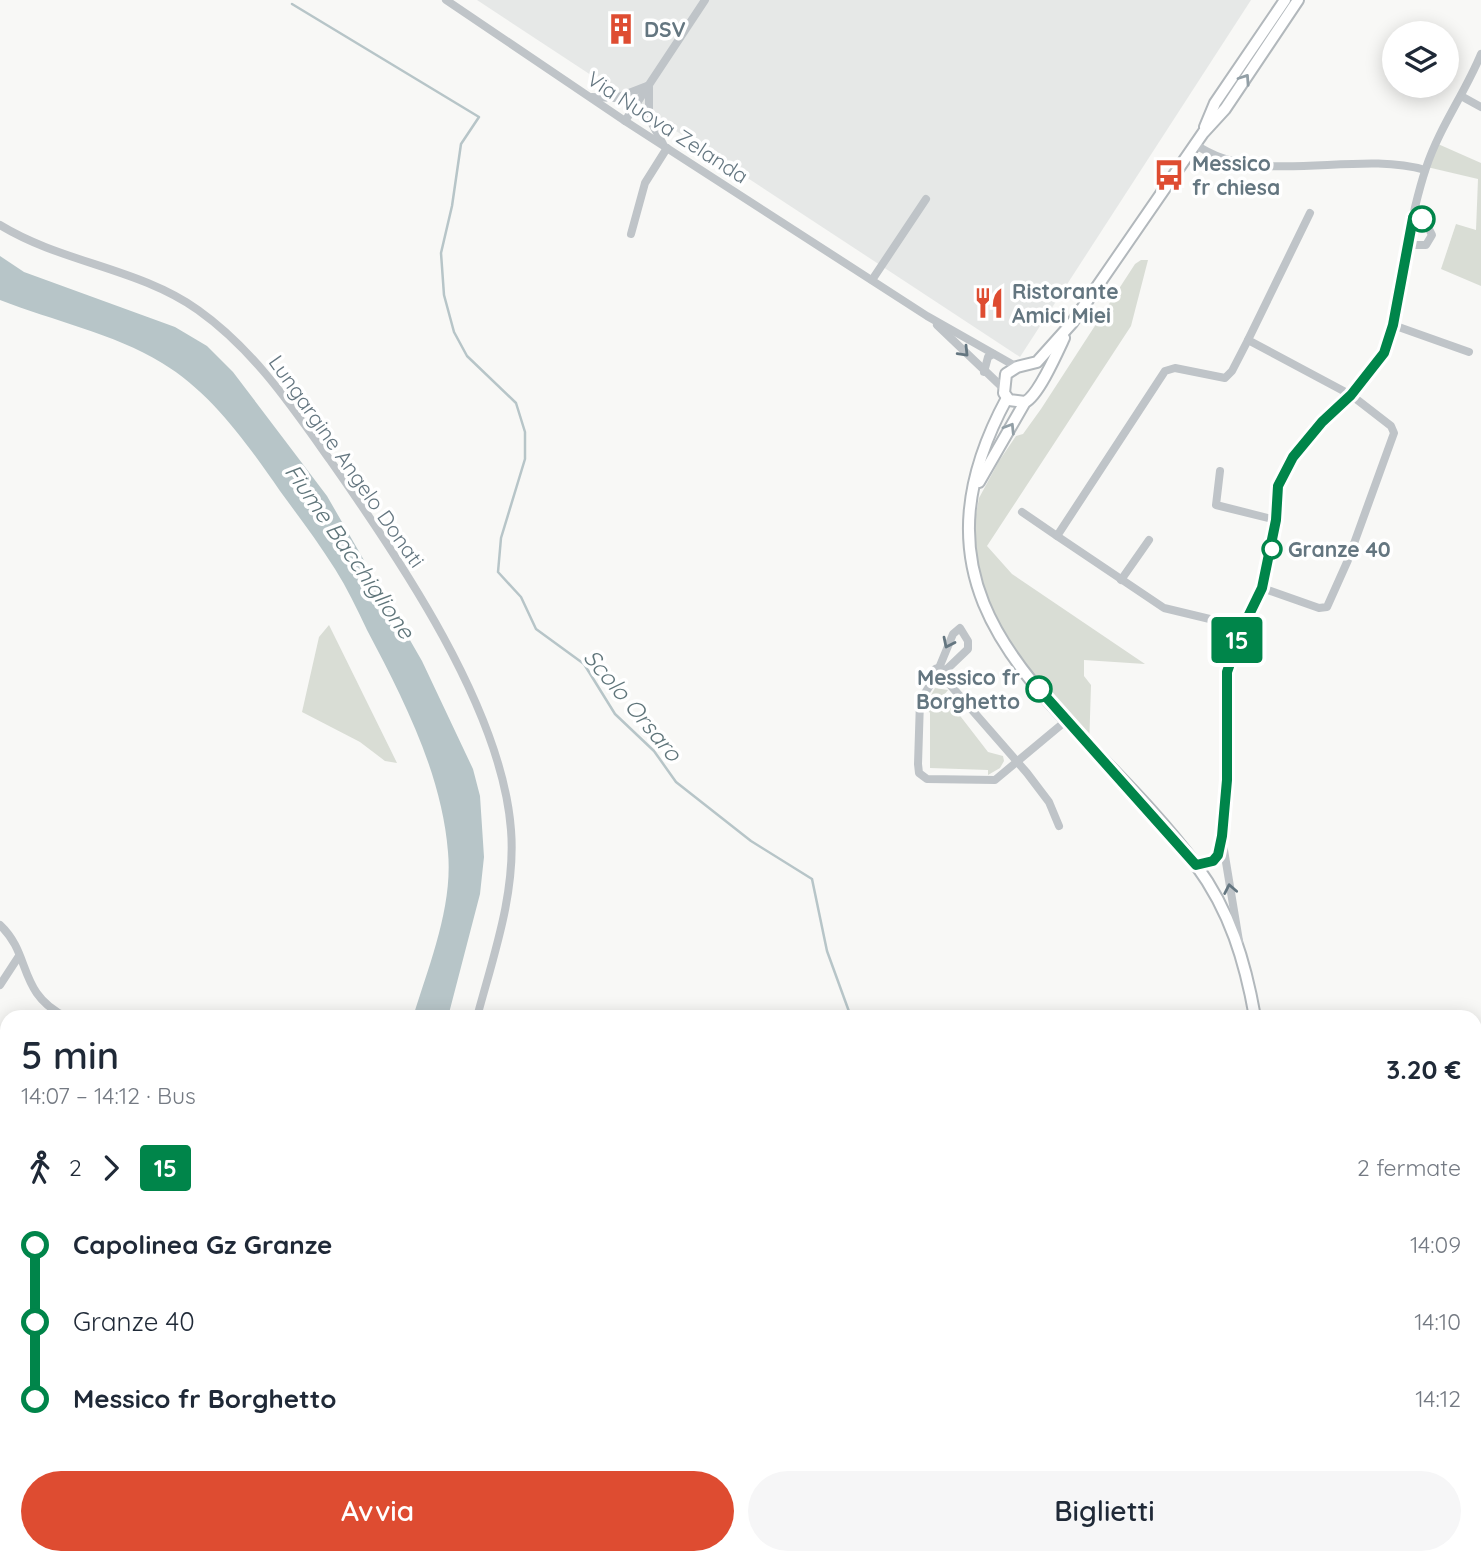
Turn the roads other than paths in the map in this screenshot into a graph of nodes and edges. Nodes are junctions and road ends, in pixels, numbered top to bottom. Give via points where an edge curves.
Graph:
1 (446, 0) edge
2 (705, 0) edge
3 (1285, 0) edge
4 (1298, 0) edge
5 (1481, 54) edge
6 (649, 84) junction
7 (1461, 96) junction
8 (590, 97) junction
9 (1481, 107) edge
10 (625, 121) junction
11 (1203, 132) junction
12 (1195, 144) junction
13 (666, 147) junction
14 (1425, 170) junction
15 (926, 199) dead end
16 (1310, 213) dead end
17 (1413, 218) junction
18 (0, 225) edge
19 (631, 234) dead end
20 (1407, 245) junction
21 (872, 280) junction
22 (927, 316) junction
23 (1072, 323) junction
24 (1393, 325) junction
25 (1248, 340) junction
26 (1469, 352) dead end
27 (993, 354) junction
28 (1020, 367) junction
29 (984, 372) junction
30 (1038, 383) junction
31 (1005, 392) junction
32 (1351, 395) junction
33 (1025, 402) junction
34 (1220, 471) dead end
35 (971, 497) junction
36 (1022, 512) dead end
37 (1276, 520) junction
38 (1057, 536) junction
39 (1149, 540) dead end
40 (1121, 580) junction
41 (1262, 588) junction
42 (1243, 627) junction
43 (943, 673) junction
44 (1067, 720) junction
45 (1018, 761) junction
46 (1059, 826) dead end
47 (1222, 836) junction
48 (1196, 865) junction
49 (0, 925) edge
50 (1239, 941) junction
51 (19, 956) junction
52 (0, 985) edge
53 (51, 1010) edge
54 (479, 1010) edge
55 (1254, 1010) edge

1 - 8 street, Via Nuova Zelanda
2 - 6 street
3 - 11 street via 1215,103
11 -> 4 street via 1225,109
5 - 7 street
6 - 8 street via 616,98
6 - 10 street
6 - 13 street via 649,118
7 - 9 street
7 - 14 street
8 - 10 street, Via Nuova Zelanda
10 - 13 street, Via Nuova Zelanda
11 - 12 street
12 - 14 street via 1235,163 1392,164
12 - 23 street
13 - 19 street via 645,183
13 - 21 street, Via Nuova Zelanda
14 - 17 street
15 - 21 street
16 - 25 street
17 - 20 street
17 - 20 street via 1426,223 1432,235 1426,245
18 - 54 street, Lungargine Angelo Donati via 45,249 162,289 231,334 285,398 409,578 496,753 509,807 512,833 506,897
20 - 24 street
21 - 22 street, Via Nuova Zelanda
22 - 27 street, Via Nuova Zelanda
22 -> 29 street, Via Nuova Zelanda
23 - 28 street via 1037,362
23 - 30 street
24 - 26 street
24 - 32 street via 1384,353
25 - 32 street
25 - 38 street via 1225,378 1175,368 1165,371
27 - 28 street, Via Nuova Zelanda
27 - 29 street
28 - 30 street via 1032,371
28 - 31 street via 1006,374
29 - 31 street, Via Nuova Zelanda
30 - 33 street via 1036,394
31 - 33 street
31 - 35 street via 983,448
32 - 37 street via 1293,457 1278,486
32 - 41 street via 1394,433 1334,596 1327,607 1319,608
35 -> 33 street
34 - 37 street via 1216,505
35 - 44 street via 971,553 983,606 1011,657
36 - 38 street
37 - 41 street
38 - 40 street
39 - 40 street
40 - 42 street via 1164,608
41 - 42 street
42 - 47 street via 1227,672
43 -> 43 street via 968,649 960,628 953,634
43 - 45 street
43 - 45 street via 933,672 934,679 920,701 921,777 995,780
44 - 45 street
44 - 48 street
45 - 46 street via 1049,802
47 - 48 street via 1213,861
50 -> 47 street
48 - 50 street
49 - 51 street
50 - 55 street
51 - 52 street
51 - 53 street via 34,992

